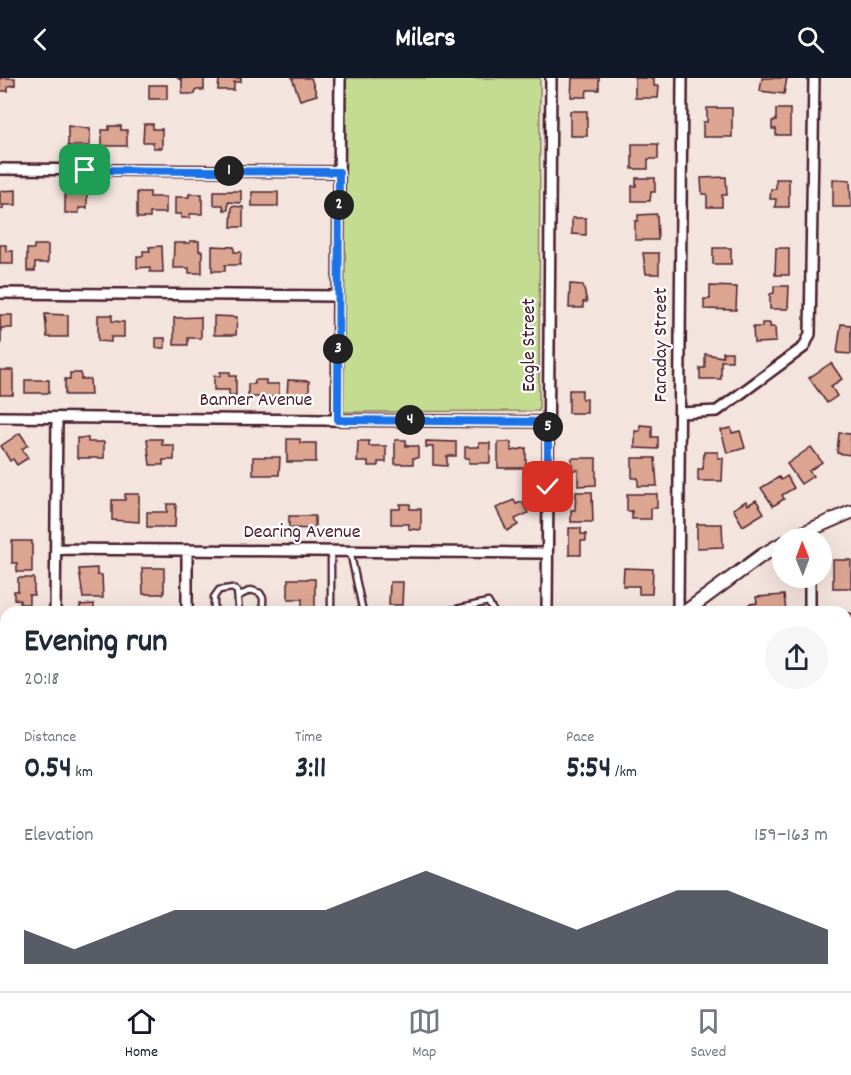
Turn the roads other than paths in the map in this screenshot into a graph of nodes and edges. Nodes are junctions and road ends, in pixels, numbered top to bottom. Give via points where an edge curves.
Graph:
1 (340, 78) edge
2 (551, 78) edge
3 (682, 78) edge
4 (814, 78) edge
5 (0, 169) edge
6 (339, 172) junction
7 (0, 293) edge
8 (338, 296) junction
9 (680, 413) junction
10 (0, 417) edge
11 (57, 418) junction
12 (338, 420) junction
13 (548, 422) junction
14 (851, 512) edge
15 (821, 528) edge
16 (56, 549) junction
17 (772, 549) edge
18 (187, 550) junction
19 (331, 551) junction
20 (350, 551) junction
21 (547, 553) junction
22 (810, 588) edge
23 (239, 596) junction
24 (55, 606) edge
25 (187, 606) edge
26 (214, 606) edge
27 (239, 606) edge
28 (263, 606) edge
29 (331, 606) edge
30 (362, 606) edge
31 (470, 606) edge
32 (490, 606) edge
33 (547, 606) edge
34 (678, 606) edge
35 (694, 606) edge
36 (810, 606) edge

1 - 6 street
2 - 13 street, Eagle Street
3 - 9 street, Faraday Street
4 - 9 street via 810,334 804,347 728,405 702,414
5 - 6 street
6 - 8 street
7 - 8 street
8 - 12 street
9 - 34 street, Faraday Street
10 - 11 street, Banner Avenue
11 - 12 street, Banner Avenue
11 - 16 street
12 - 13 street, Banner Avenue
13 - 21 street, Eagle Street
14 - 15 street
16 - 18 street, Dearing Avenue
16 - 24 street
17 - 35 street
18 - 19 street, Dearing Avenue
18 - 25 street
19 - 20 street, Dearing Avenue
19 - 29 lane
20 - 21 street, Dearing Avenue
20 - 30 lane
21 - 33 street, Eagle Street
22 - 36 street
23 - 26 lane via 232,588 219,590
23 - 27 lane
23 - 28 lane via 251,590 260,593
31 - 32 lane via 488,602

